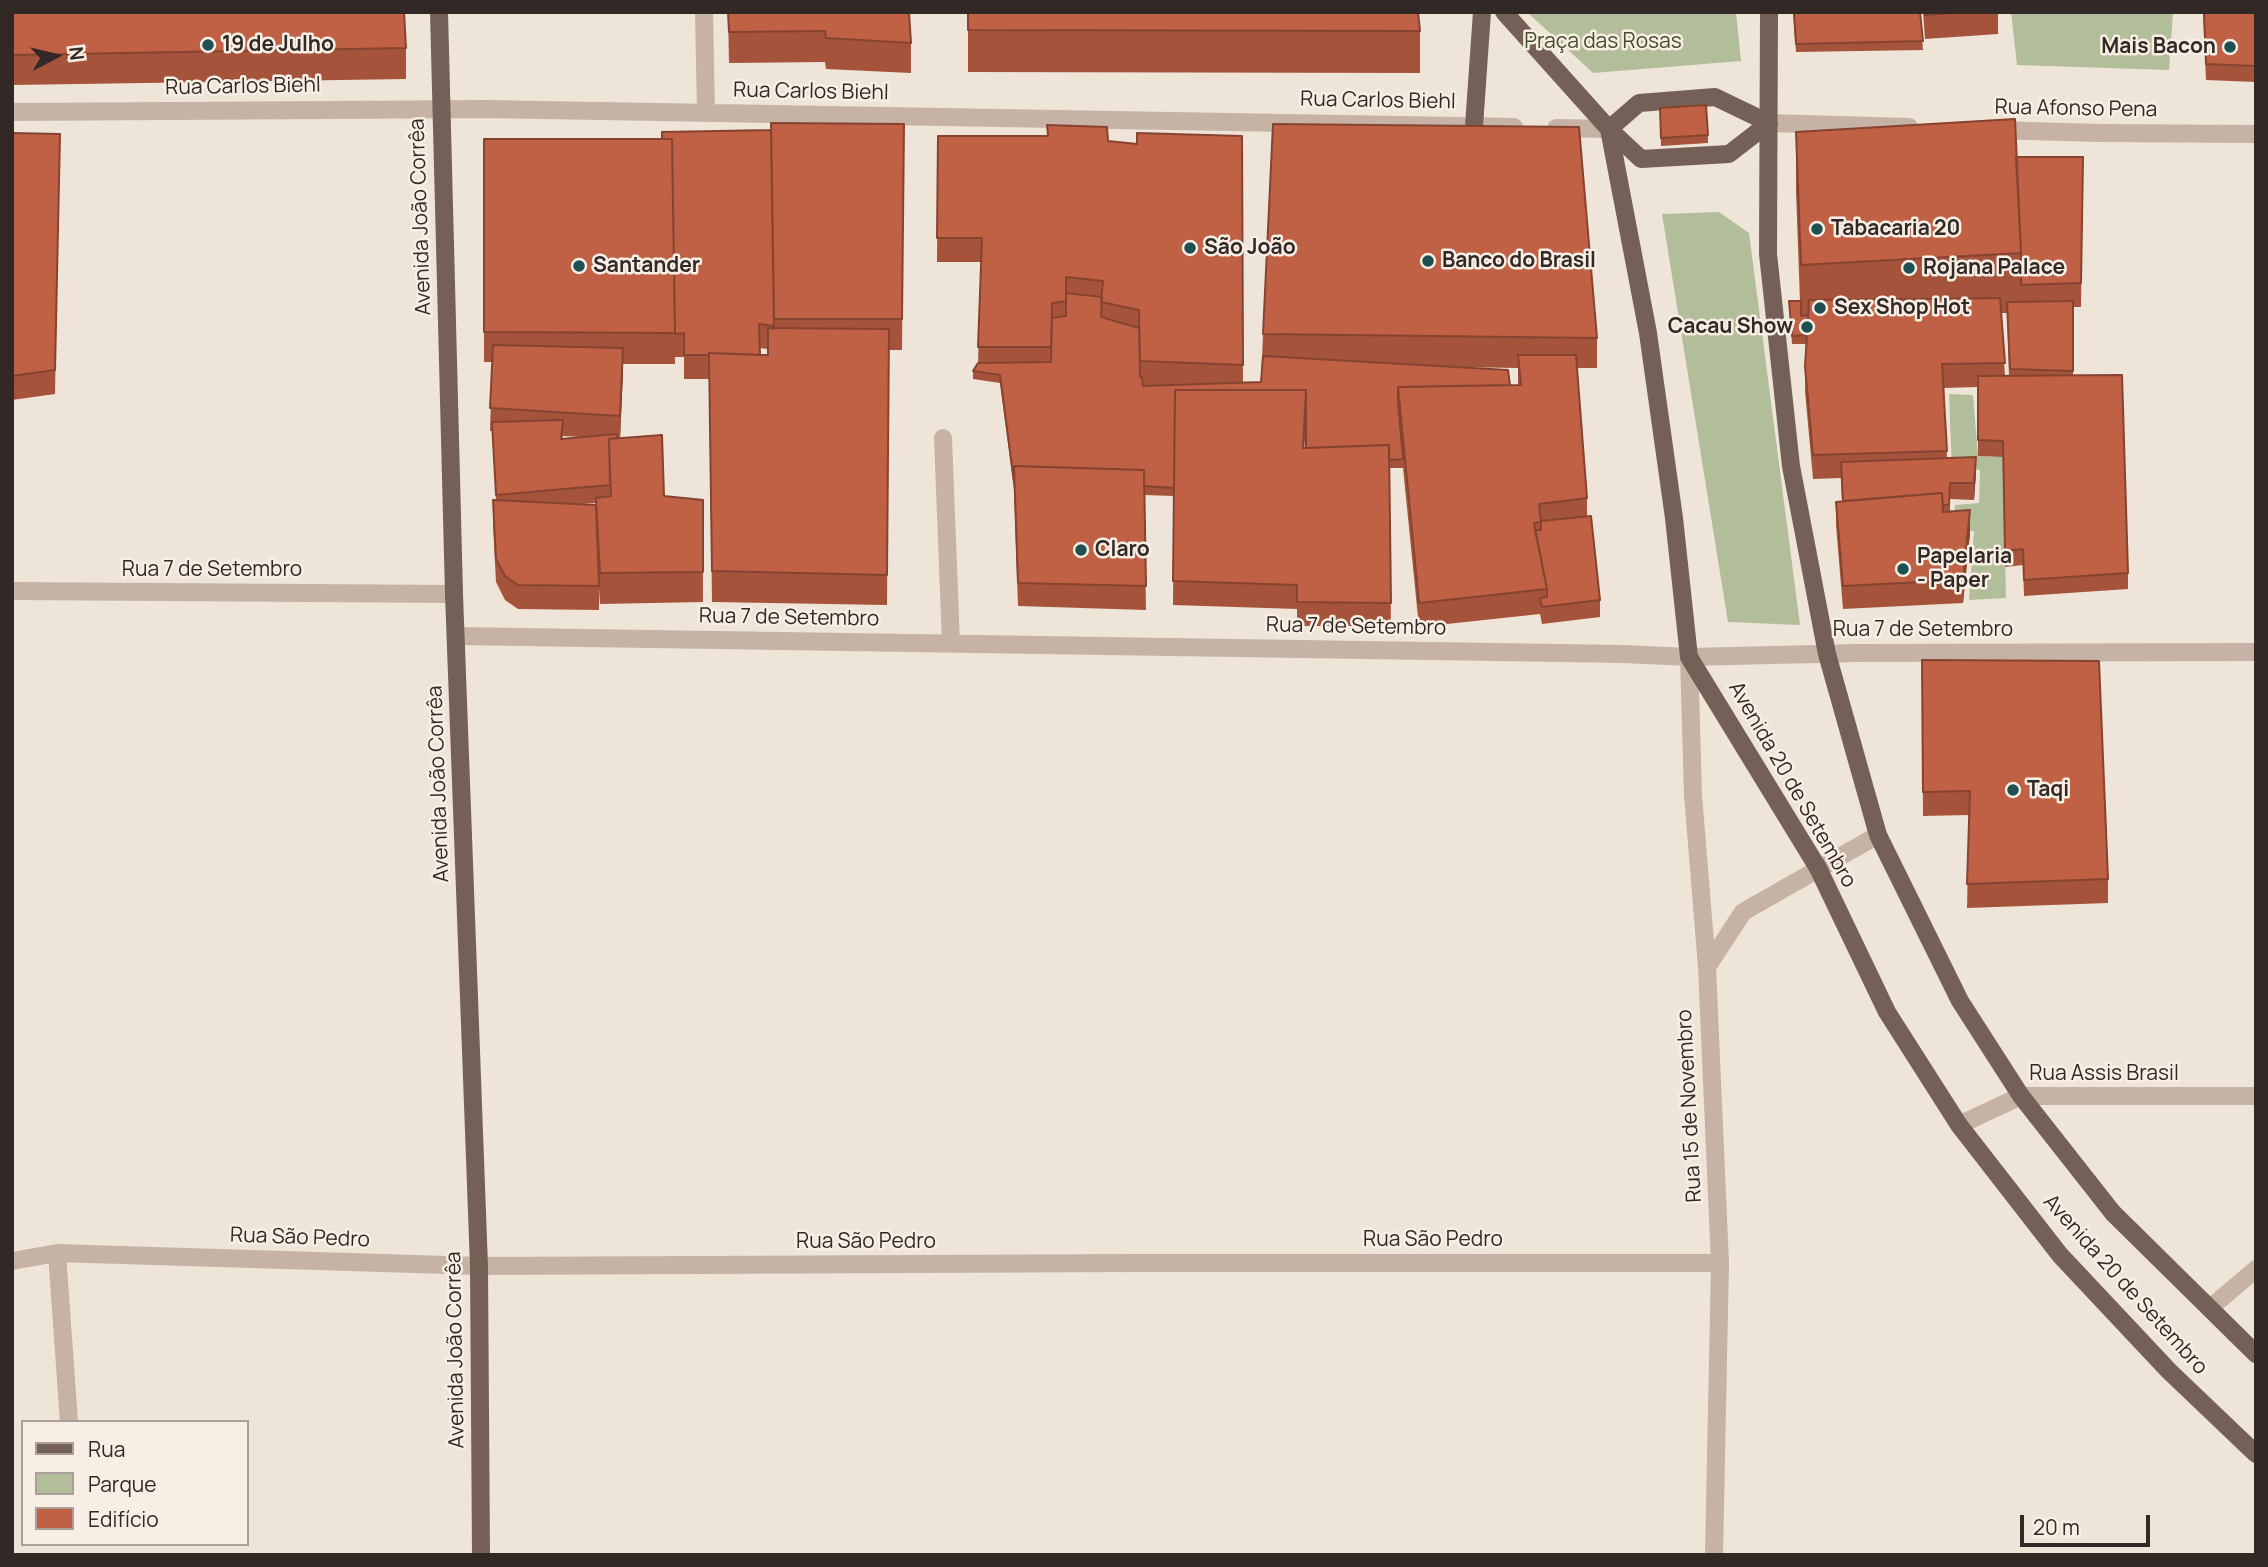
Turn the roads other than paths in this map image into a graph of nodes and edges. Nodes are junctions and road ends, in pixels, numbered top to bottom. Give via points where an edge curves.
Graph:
1 (439, 12) edge
2 (704, 12) edge
3 (1482, 12) edge
4 (1504, 12) edge
5 (1769, 12) edge
6 (441, 109) junction
7 (12, 112) edge
8 (706, 113) junction
9 (1769, 123) junction
10 (1474, 126) junction
11 (1920, 127) edge
12 (1609, 129) junction
13 (1976, 129) edge
14 (2256, 134) edge
15 (943, 438) dead end
16 (12, 591) edge
17 (454, 594) junction
18 (456, 636) junction
19 (951, 643) junction
20 (2256, 652) edge
21 (1827, 654) junction
22 (1689, 657) junction
23 (1878, 835) junction
24 (1818, 868) junction
25 (1707, 967) junction
26 (2021, 1096) junction
27 (2256, 1096) edge
28 (1959, 1125) junction
29 (57, 1253) junction
30 (12, 1261) edge
31 (1720, 1263) junction
32 (479, 1266) junction
33 (2256, 1269) edge
34 (2210, 1308) junction
35 (2256, 1354) edge
36 (69, 1420) edge
37 (2256, 1454) edge
38 (481, 1555) edge
39 (1714, 1555) edge

1 - 6 main road, Avenida João Corrêa
2 - 8 street
3 - 10 main road
4 - 12 main road
5 - 9 main road, Avenida 20 de Setembro
6 - 7 street, Rua Carlos Biehl
6 - 8 street, Rua Carlos Biehl
6 - 17 main road, Avenida João Corrêa
8 - 10 street, Rua Carlos Biehl
9 - 11 street
9 - 12 main road via 1715,97 1640,103
9 - 12 main road via 1729,154 1641,159
9 - 21 main road, Avenida 20 de Setembro via 1768,254 1775,320 1791,466
10 - 12 street, Rua Carlos Biehl
12 - 22 main road, Avenida 20 de Setembro via 1648,333
13 - 14 street, Rua Afonso Pena
15 - 19 street
16 - 17 street, Rua 7 de Setembro
17 - 18 main road, Avenida João Corrêa
18 - 19 street, Rua 7 de Setembro
18 - 32 main road, Avenida João Corrêa
19 - 22 street, Rua 7 de Setembro
20 - 21 street, Rua 7 de Setembro
21 - 22 street, Rua 7 de Setembro
21 - 23 main road, Avenida 20 de Setembro
22 - 24 main road, Avenida 20 de Setembro
22 - 25 street, Rua 15 de Novembro via 1693,795
23 - 24 street
23 - 26 main road, Avenida 20 de Setembro via 1960,1001
24 - 25 street via 1742,912
24 - 28 main road, Avenida 20 de Setembro via 1887,1012
25 - 31 street, Rua 15 de Novembro
26 - 27 street, Rua Assis Brasil
26 - 28 street, Rua Assis Brasil
26 - 34 main road, Avenida 20 de Setembro via 2113,1213
28 - 37 main road, Avenida 20 de Setembro via 2060,1255 2169,1371
29 - 30 street, Rua São Pedro
29 - 32 street, Rua São Pedro
29 - 36 street
31 - 32 street, Rua São Pedro
31 - 39 street, Rua 15 de Novembro
32 - 38 main road, Avenida João Corrêa
33 - 34 street
34 - 35 main road, Avenida 20 de Setembro

